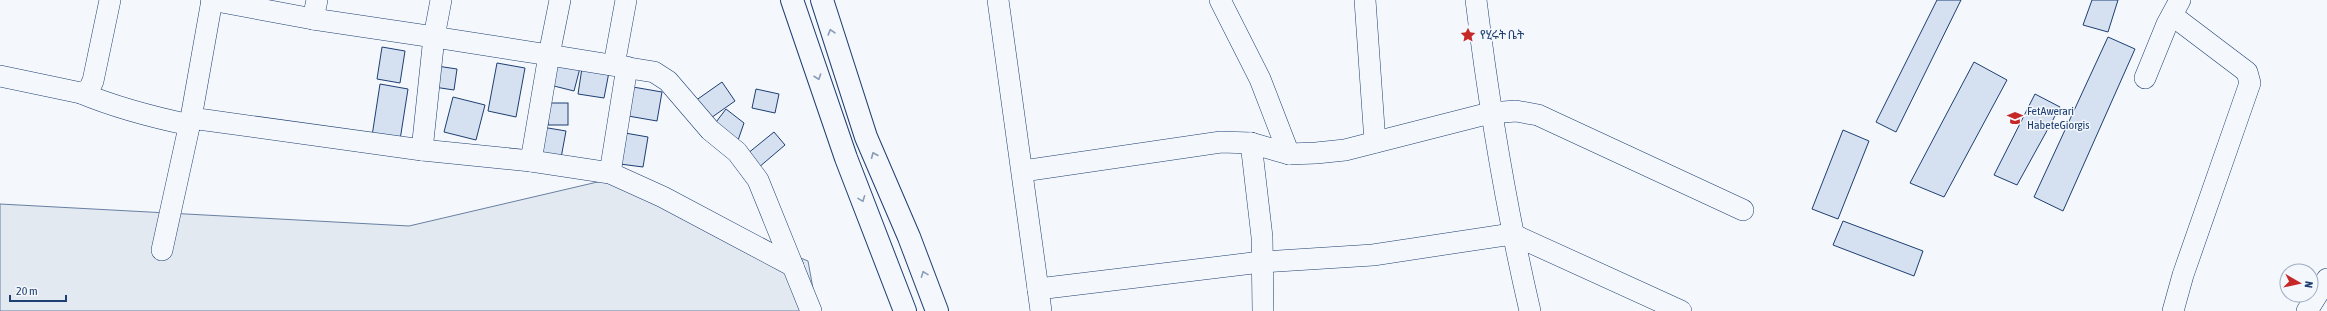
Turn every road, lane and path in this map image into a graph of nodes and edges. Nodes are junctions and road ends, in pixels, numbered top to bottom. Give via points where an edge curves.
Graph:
1 (110, 0) edge
2 (212, 0) edge
3 (441, 0) edge
4 (560, 0) edge
5 (626, 0) edge
6 (792, 0) edge
7 (822, 0) edge
8 (998, 0) edge
9 (1220, 0) edge
10 (1365, 0) edge
11 (1476, 0) edge
12 (2176, 8) edge
13 (315, 10) edge
14 (434, 37) junction
15 (548, 55) junction
16 (620, 66) junction
17 (0, 76) edge
18 (2145, 78) dead end
19 (81, 93) junction
20 (1490, 113) junction
21 (191, 122) junction
22 (1375, 142) junction
23 (1251, 143) junction
24 (422, 150) junction
25 (1289, 154) junction
26 (531, 161) junction
27 (1023, 171) junction
28 (610, 173) junction
29 (1743, 210) dead end
30 (1512, 234) junction
31 (909, 237) junction
32 (882, 249) junction
33 (162, 250) dead end
34 (1261, 262) junction
35 (793, 266) junction
36 (2327, 278) edge
37 (1038, 289) junction
38 (811, 311) edge
39 (905, 311) edge
40 (937, 311) edge
41 (1042, 311) edge
42 (1263, 311) edge
43 (1530, 311) edge
44 (1682, 311) edge
45 (2173, 311) edge
46 (2307, 311) edge

1 - 19 street via 93,81 89,89
2 - 13 street
2 - 21 street
3 - 14 street
4 - 15 street
5 - 16 street
6 -> 32 main road via 846,158
31 -> 7 main road via 866,137
8 - 27 street
9 - 25 street via 1260,80
10 - 22 street
11 - 20 street
12 - 18 street
12 - 45 street via 2247,72 2250,83 2183,275
13 - 14 street
14 - 15 street
14 - 24 street
15 - 16 street
15 - 26 street
16 - 28 street
16 - 35 street via 654,72 668,81 710,130 737,152 758,180
17 - 19 street
19 - 21 street via 142,115
20 - 22 street
20 - 29 street via 1516,111 1538,115
20 - 30 street
21 - 24 street
21 - 33 street
22 - 25 street via 1345,150
23 - 25 street
23 - 27 street via 1221,142
23 - 34 street via 1262,237
24 - 26 street
26 - 28 street
27 - 37 street
28 - 35 street via 663,197
30 - 34 street via 1372,255
30 - 43 street
30 - 44 street
31 - 32 main road
40 -> 31 main road
32 - 39 main road
34 - 37 street
34 - 42 street
35 - 38 street
36 - 46 street
37 - 41 street

